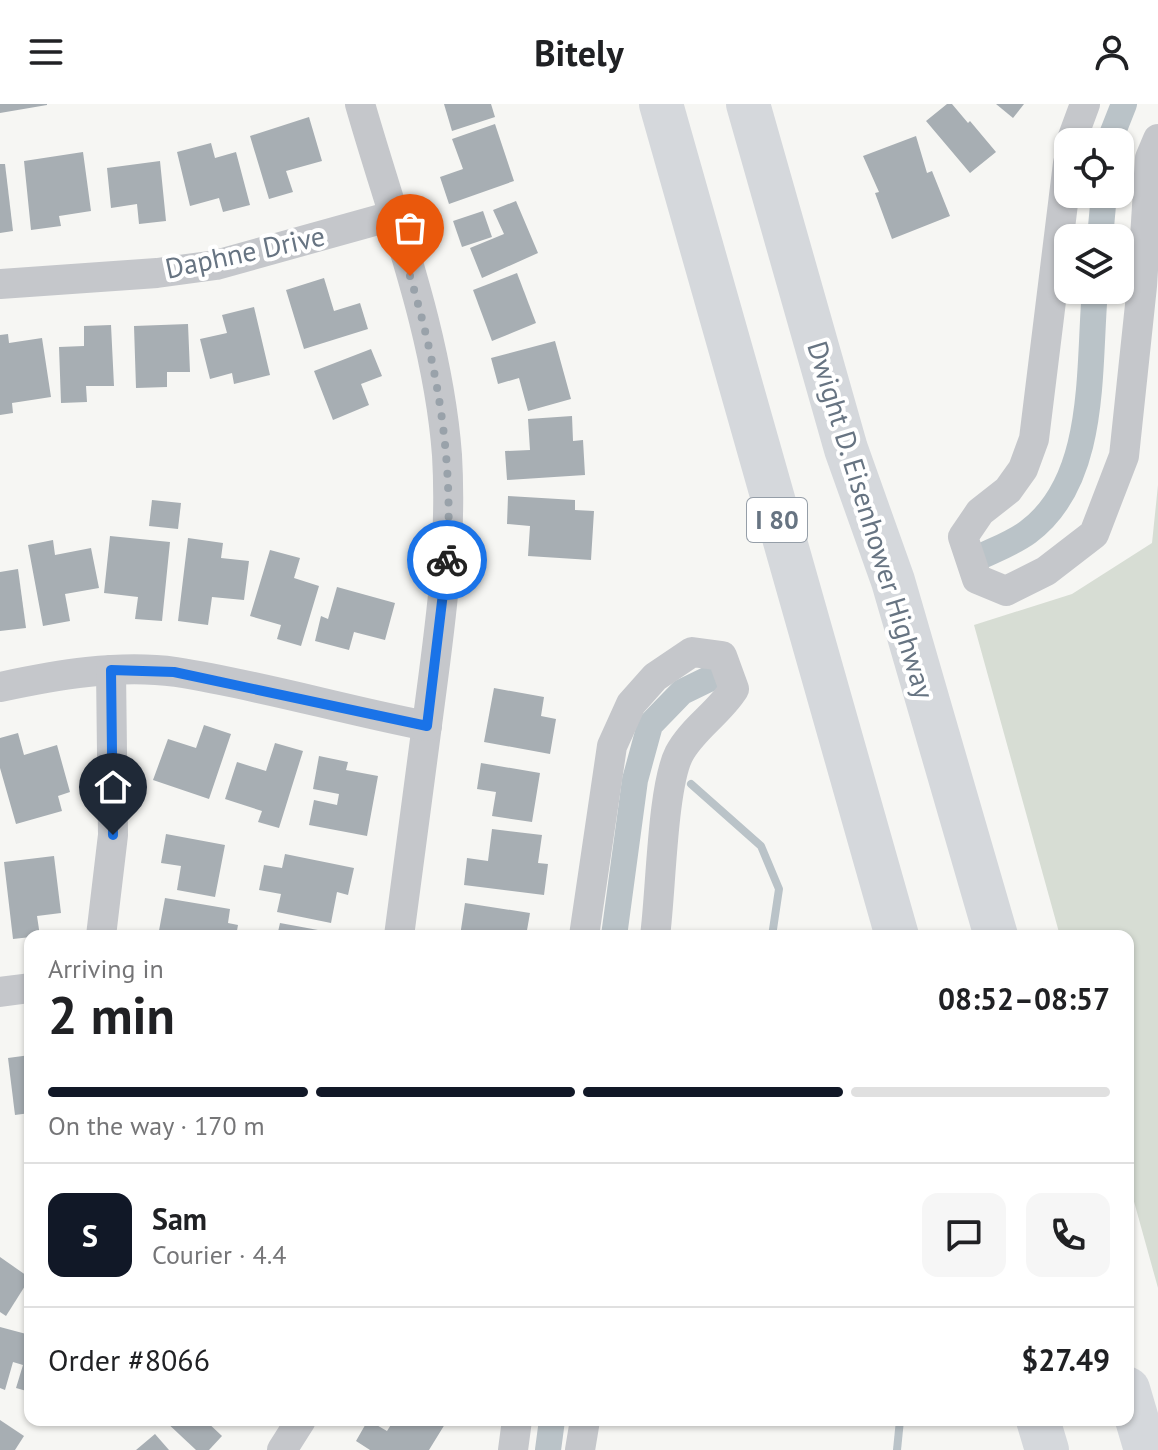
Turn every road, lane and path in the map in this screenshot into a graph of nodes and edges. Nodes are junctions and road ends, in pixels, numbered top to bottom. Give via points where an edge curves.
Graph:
1 (360, 104) edge
2 (661, 104) edge
3 (748, 104) edge
4 (1085, 104) edge
5 (1076, 128) edge
6 (1158, 139) edge
7 (1062, 208) edge
8 (392, 216) junction
9 (0, 284) edge
10 (111, 670) junction
11 (0, 687) edge
12 (427, 726) junction
13 (102, 930) edge
14 (400, 930) edge
15 (585, 930) edge
16 (656, 930) edge
17 (895, 930) edge
18 (994, 930) edge
19 (24, 989) edge
20 (0, 992) edge
21 (1134, 1409) edge
22 (297, 1426) edge
23 (516, 1426) edge
24 (584, 1426) edge
25 (1040, 1426) edge
26 (282, 1450) edge
27 (513, 1450) edge
28 (580, 1450) edge
29 (1047, 1450) edge
30 (1146, 1450) edge

1 - 8 street
2 - 17 highway, I 80
3 - 18 highway, Dwight D. Eisenhower Highway via 846,449 893,581
4 - 5 street
6 - 7 street via 1150,158 1124,456 1094,534 1046,571 1006,591 977,579 963,537 980,512 1008,490 1034,439
8 - 9 street, Daphne Drive via 216,265
8 - 12 street via 437,379 447,453 446,588
10 - 11 street
10 - 12 street via 174,672
10 - 13 street via 113,835
12 - 14 street
15 - 16 street via 612,746 631,704 655,677 692,652 722,656 734,689 679,755 670,787
19 - 20 street
21 - 30 highway
22 - 26 street
23 - 27 street
24 - 28 street
25 - 29 highway

